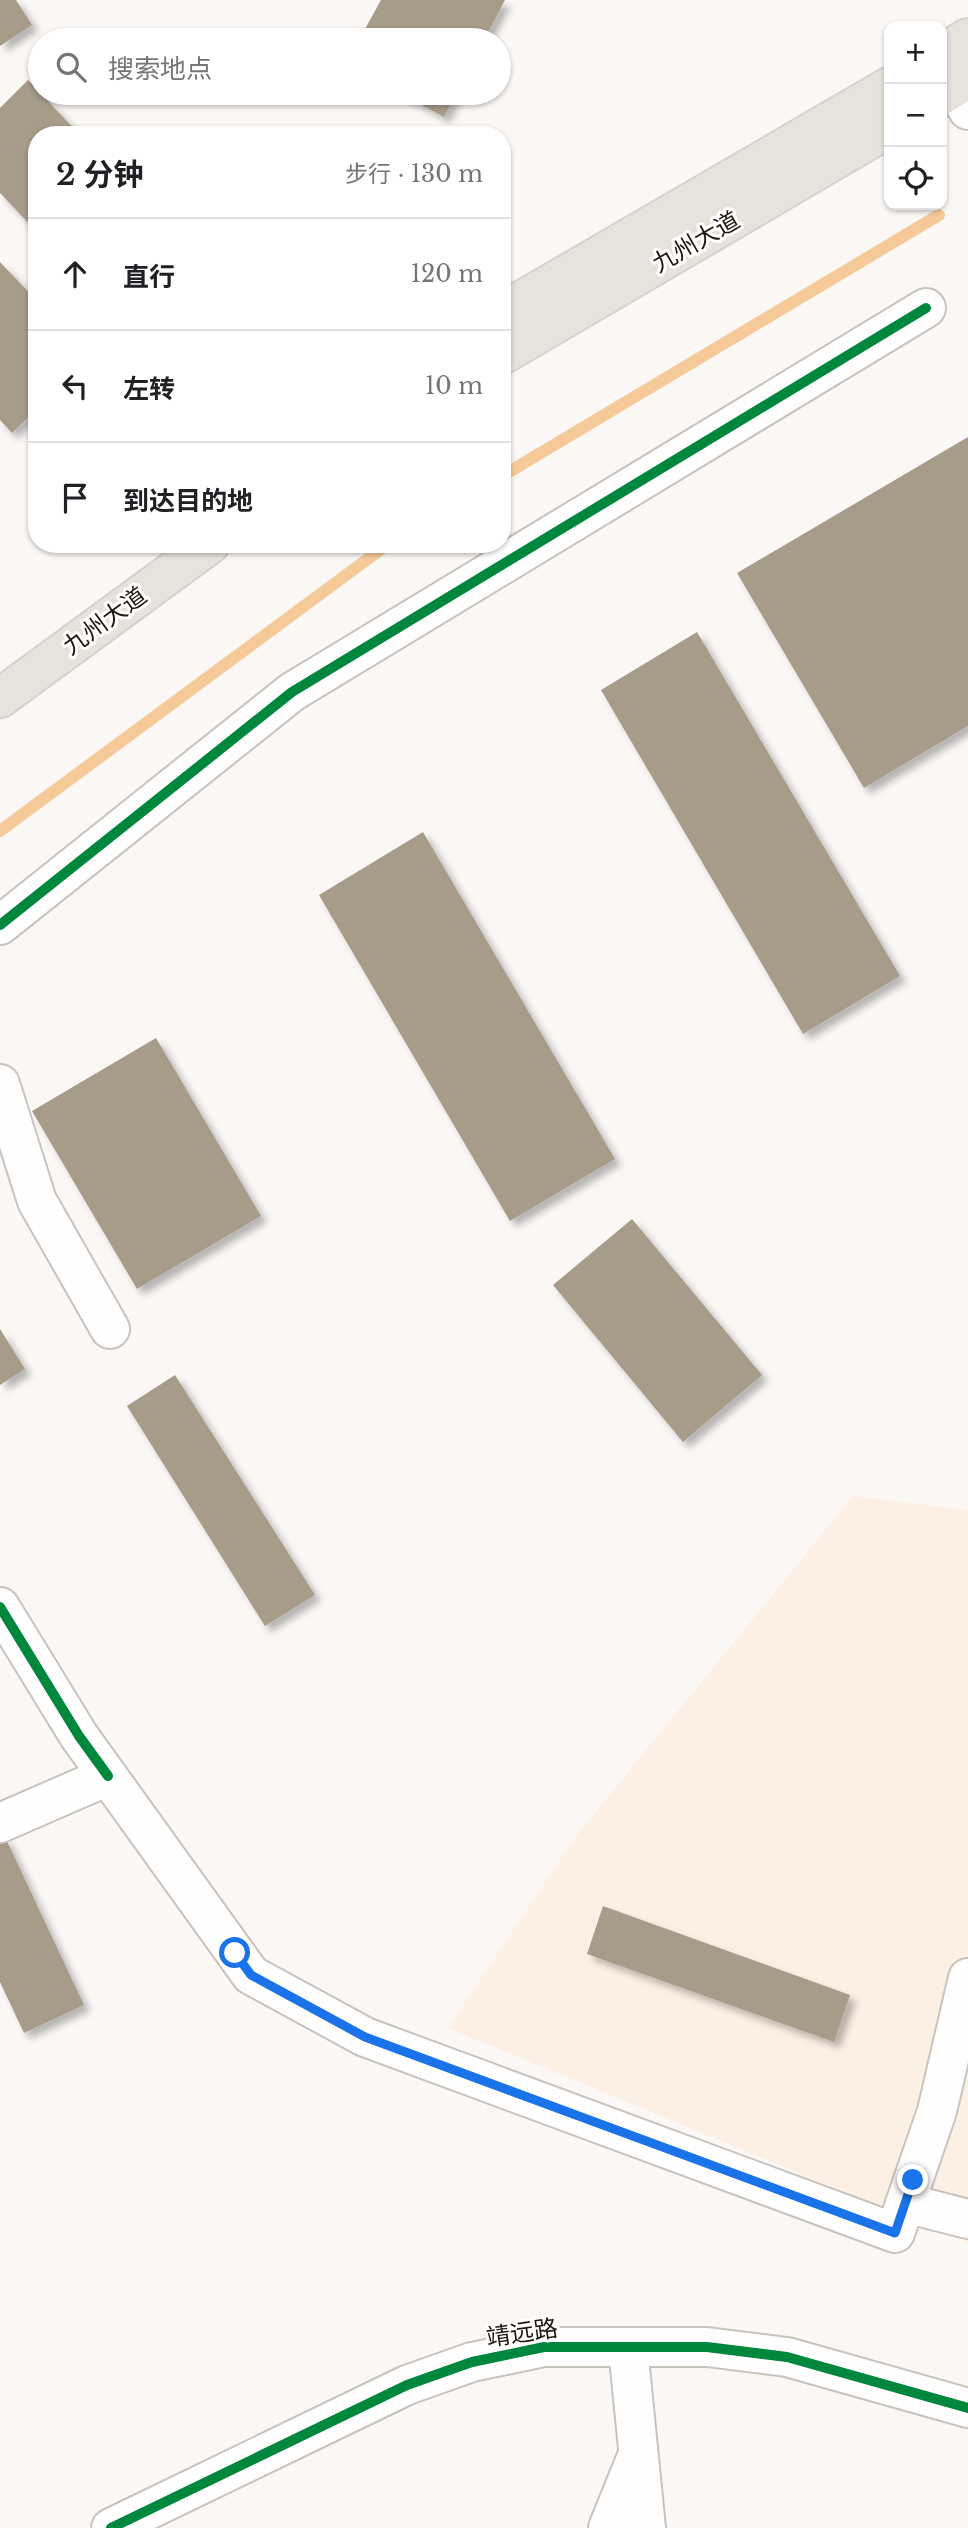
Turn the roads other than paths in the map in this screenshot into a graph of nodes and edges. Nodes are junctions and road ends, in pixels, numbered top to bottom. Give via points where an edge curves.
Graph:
1 (968, 38) edge
2 (953, 82) edge
3 (884, 90) edge
4 (884, 131) edge
5 (511, 307) edge
6 (926, 308) dead end
7 (511, 350) edge
8 (154, 553) edge
9 (198, 553) edge
10 (0, 668) edge
11 (0, 698) edge
12 (0, 925) edge
13 (0, 1084) edge
14 (110, 1329) dead end
15 (0, 1607) edge
16 (108, 1776) junction
17 (0, 1824) edge
18 (968, 1978) edge
19 (905, 2203) junction
20 (968, 2219) edge
21 (628, 2348) junction
22 (968, 2408) edge
23 (638, 2454) junction
24 (111, 2528) edge
25 (608, 2528) edge
26 (646, 2528) edge

1 - 2 main road
3 - 5 main road
4 - 7 main road, 九州大道
6 - 12 street via 292,692
8 - 10 main road
9 - 11 main road, 九州大道
13 - 14 street via 37,1201
15 - 16 street
16 - 17 street
16 - 19 street via 251,1975 365,2037 895,2233
18 - 19 street via 937,2111
19 - 20 street
21 - 22 street, 靖远路 via 707,2347 787,2357
21 - 23 street
21 - 24 street, 靖远路 via 544,2347 472,2362 407,2385
23 - 25 street
23 - 26 street

